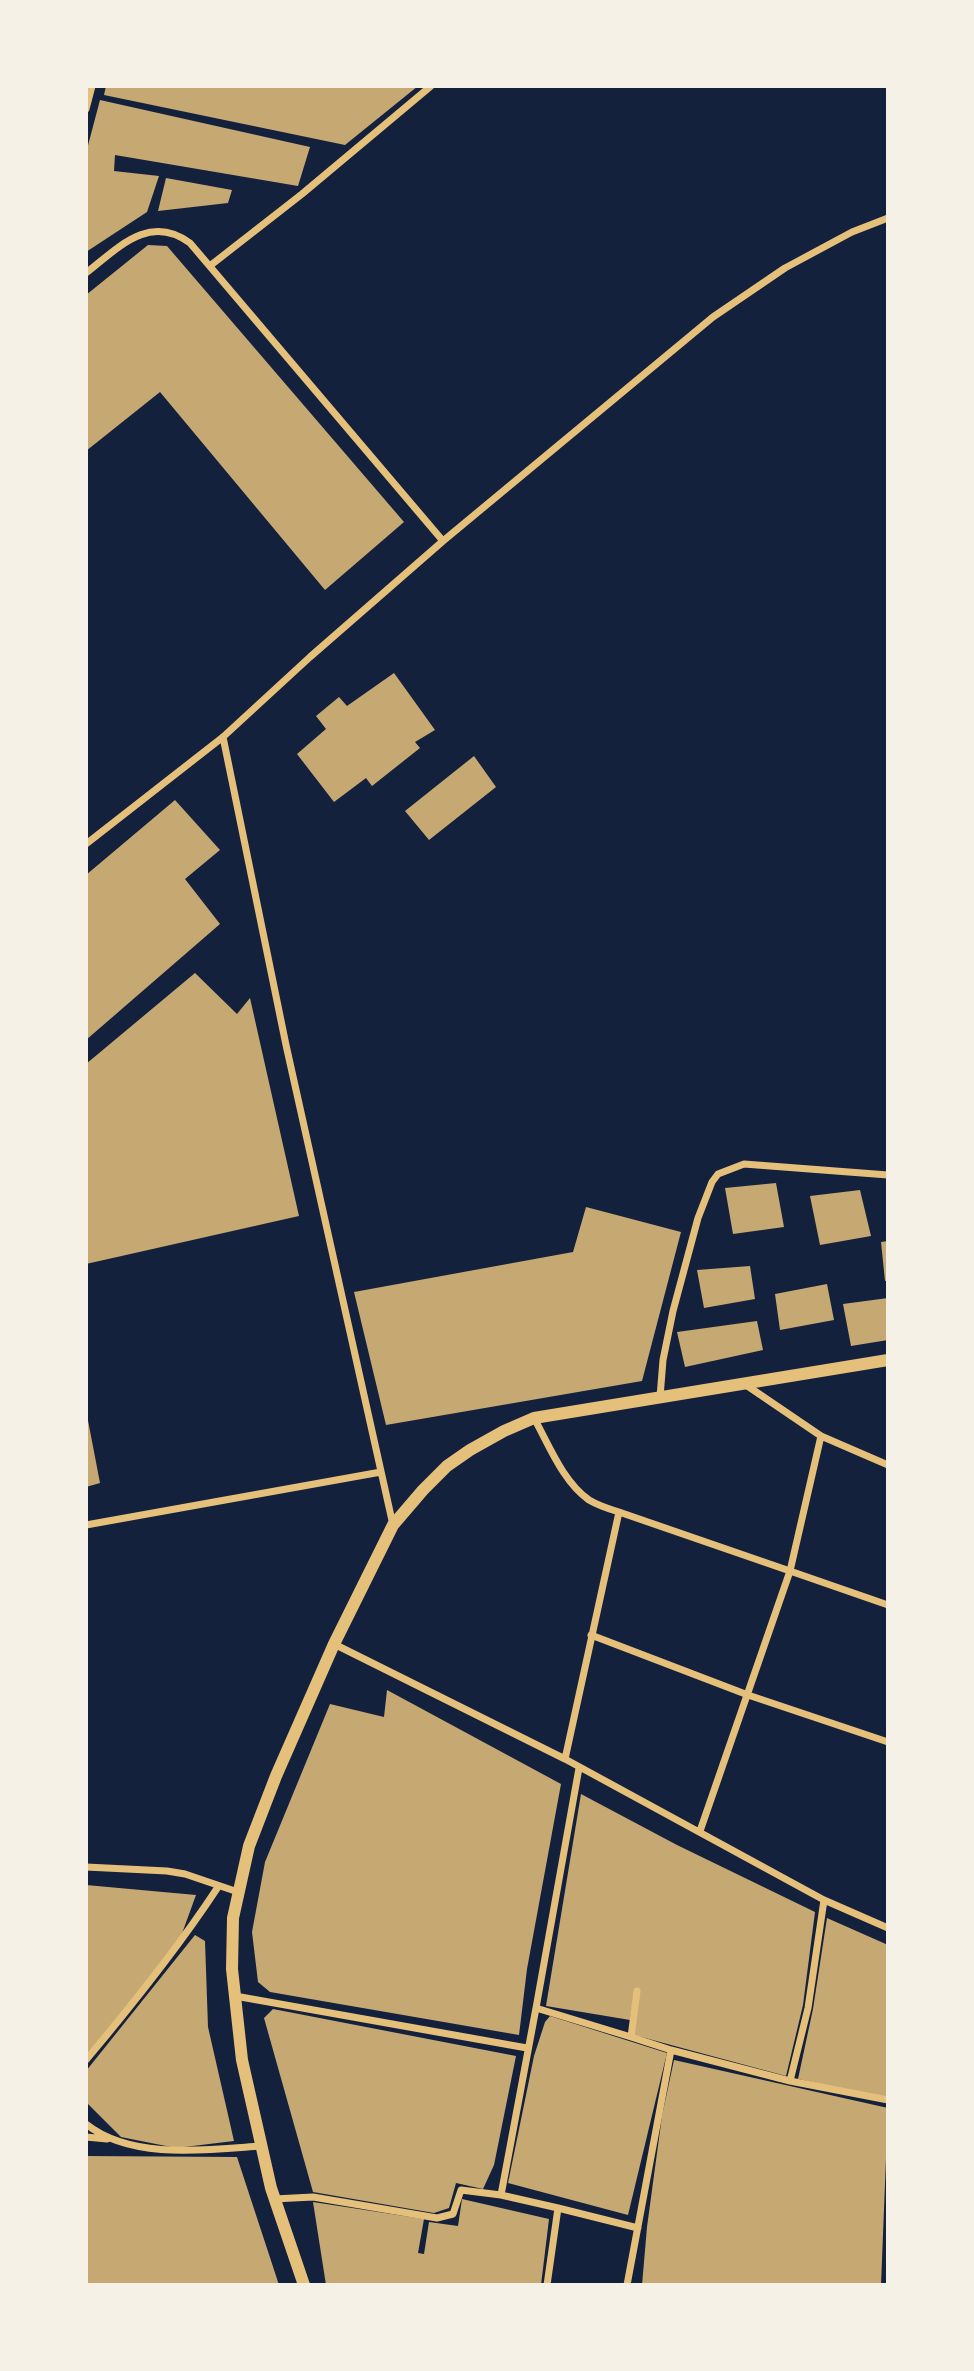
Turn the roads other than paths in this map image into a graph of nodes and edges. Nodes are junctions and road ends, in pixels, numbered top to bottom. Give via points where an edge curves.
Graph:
1 (92, 86) edge
2 (431, 86) edge
3 (86, 109) edge
4 (888, 218) edge
5 (211, 265) junction
6 (86, 273) edge
7 (443, 541) junction
8 (223, 737) junction
9 (86, 844) edge
10 (888, 1175) edge
11 (888, 1360) edge
12 (742, 1383) junction
13 (660, 1397) junction
14 (534, 1418) junction
15 (821, 1436) junction
16 (888, 1465) edge
17 (381, 1472) junction
18 (620, 1513) junction
19 (86, 1525) edge
20 (393, 1525) junction
21 (790, 1571) junction
22 (888, 1605) edge
23 (591, 1635) junction
24 (334, 1644) junction
25 (748, 1695) junction
26 (888, 1742) edge
27 (565, 1759) junction
28 (579, 1768) junction
29 (700, 1832) junction
30 (86, 1867) edge
31 (218, 1887) junction
32 (238, 1892) junction
33 (824, 1899) junction
34 (888, 1928) edge
35 (638, 1991) dead end
36 (235, 1996) junction
37 (536, 2008) junction
38 (631, 2037) junction
39 (527, 2048) junction
40 (671, 2050) junction
41 (86, 2060) edge
42 (790, 2081) junction
43 (888, 2100) edge
44 (86, 2124) edge
45 (86, 2137) edge
46 (111, 2140) junction
47 (260, 2146) junction
48 (500, 2196) junction
49 (274, 2199) junction
50 (558, 2208) junction
51 (638, 2228) junction
52 (304, 2285) edge
53 (547, 2285) edge
54 (627, 2285) edge

1 - 3 street
2 - 5 street
4 - 7 street via 785,268 713,317
5 - 6 street via 180,235 149,232 128,241
5 - 7 street
7 - 8 street
8 - 9 street
8 - 17 street
10 - 13 street via 744,1164 718,1174 698,1218 673,1311
11 - 12 street
12 - 13 street
12 - 15 street
13 - 14 street
14 - 18 street via 578,1490
14 - 20 street via 503,1431 447,1466
15 - 16 street
15 - 21 street
17 - 19 street
17 - 20 street
18 - 21 street
18 - 23 street
20 - 24 street
21 - 22 street
21 - 25 street
23 - 25 street
23 - 27 street
24 - 27 street
24 - 32 street via 249,1846
25 - 26 street
25 - 29 street
27 - 28 street
28 - 29 street
28 - 37 street
29 - 33 street
30 - 31 street via 167,1871
31 - 32 street
31 - 41 street via 160,1971
32 - 36 street via 233,1918
33 - 34 street
33 - 42 street via 808,2008
35 - 38 street
36 - 39 street
36 - 47 street via 242,2060
37 - 38 street
37 - 39 street
38 - 40 street
39 - 48 street
40 - 42 street
40 - 51 street
42 - 43 street
44 - 46 street
45 - 46 street
46 - 47 street via 180,2150
47 - 49 street
48 - 49 street via 461,2190 453,2214 437,2218 313,2197
48 - 50 street
49 - 52 street
50 - 51 street
50 - 53 street
51 - 54 street

